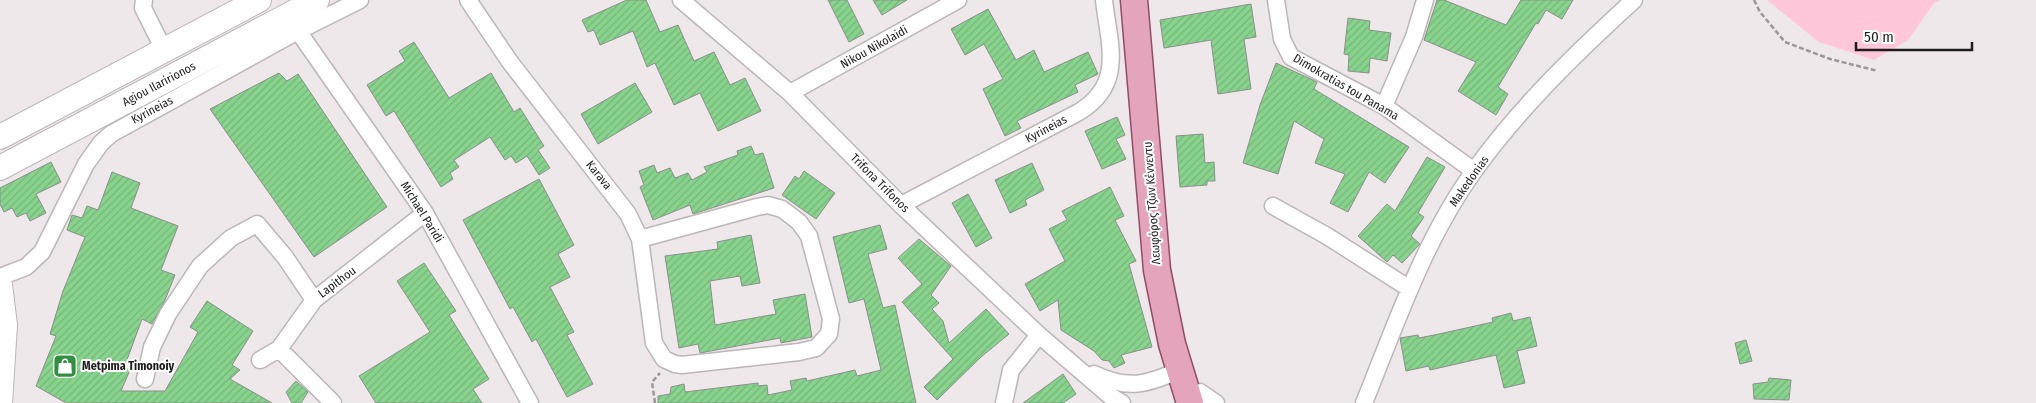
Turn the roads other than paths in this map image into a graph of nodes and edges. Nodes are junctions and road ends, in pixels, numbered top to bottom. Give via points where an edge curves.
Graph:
1 (144, 0) edge
2 (259, 0) edge
3 (317, 0) edge
4 (360, 0) edge
5 (468, 0) edge
6 (680, 0) edge
7 (958, 0) edge
8 (1104, 0) edge
9 (1134, 0) edge
10 (1276, 0) edge
11 (1424, 0) edge
12 (1634, 0) edge
13 (298, 31) junction
14 (164, 50) junction
15 (790, 93) junction
16 (1384, 106) junction
17 (0, 137) edge
18 (0, 168) edge
19 (1474, 171) junction
20 (901, 205) junction
21 (1273, 206) dead end
22 (425, 213) junction
23 (640, 239) junction
24 (0, 276) edge
25 (0, 286) edge
26 (1410, 289) junction
27 (314, 300) junction
28 (1039, 334) junction
29 (279, 349) junction
30 (260, 360) dead end
31 (1078, 367) junction
32 (1180, 370) junction
33 (145, 379) dead end
34 (1189, 400) edge
35 (528, 402) edge
36 (0, 403) edge
37 (333, 403) edge
38 (1004, 403) edge
39 (1122, 403) edge
40 (1216, 403) edge
41 (1364, 403) edge

1 - 14 street via 143,8
2 - 14 main road
3 - 18 main road, Agiou Ilaririonos
4 - 13 street, Kyrineias
5 - 23 street, Karava via 516,69 618,198
6 - 15 street, Trifona Trifonos
7 - 15 street, Nikou Nikolaidi
8 - 20 street, Kyrineias via 1112,62 1110,78 1100,96 1079,112
9 - 32 main road, Λεωφόρος Τζων Κέννεντυ via 1157,270
10 - 16 street, Dimokratias tou Panama via 1282,39 1291,57
11 - 16 street via 1411,45
12 - 19 street, Makedonias via 1555,73
13 - 22 street, Michael Paridi
13 - 24 street, Kyrineias via 111,134 86,164 42,252 26,267
14 - 17 main road
15 - 20 street, Trifona Trifonos
16 - 19 street, Dimokratias tou Panama
19 - 26 street, Makedonias via 1432,241
20 - 28 street, Trifona Trifonos
21 - 26 street
22 - 27 street, Lapithou
22 - 35 street, Michael Paridi
23 - 23 street, Karava via 654,343 664,359 676,364 777,355 812,349 826,340 831,319 813,245 794,217 774,206 757,206
25 - 36 main road via 6,325
26 - 41 street, Makedonias
27 - 29 street, Lapithou
27 - 33 street via 285,257 257,224 231,238 200,266 168,314 152,347
28 - 31 street, Trifona Trifonos
28 - 38 street via 1012,370
29 - 30 street, Lapithou
29 - 37 street
31 - 32 street, Trifona Trifonos via 1110,382 1135,385
31 - 39 street, Trifona Trifonos
32 - 34 main road, Λεωφόρος Τζων Κέννεντυ
34 - 40 street via 1200,392

